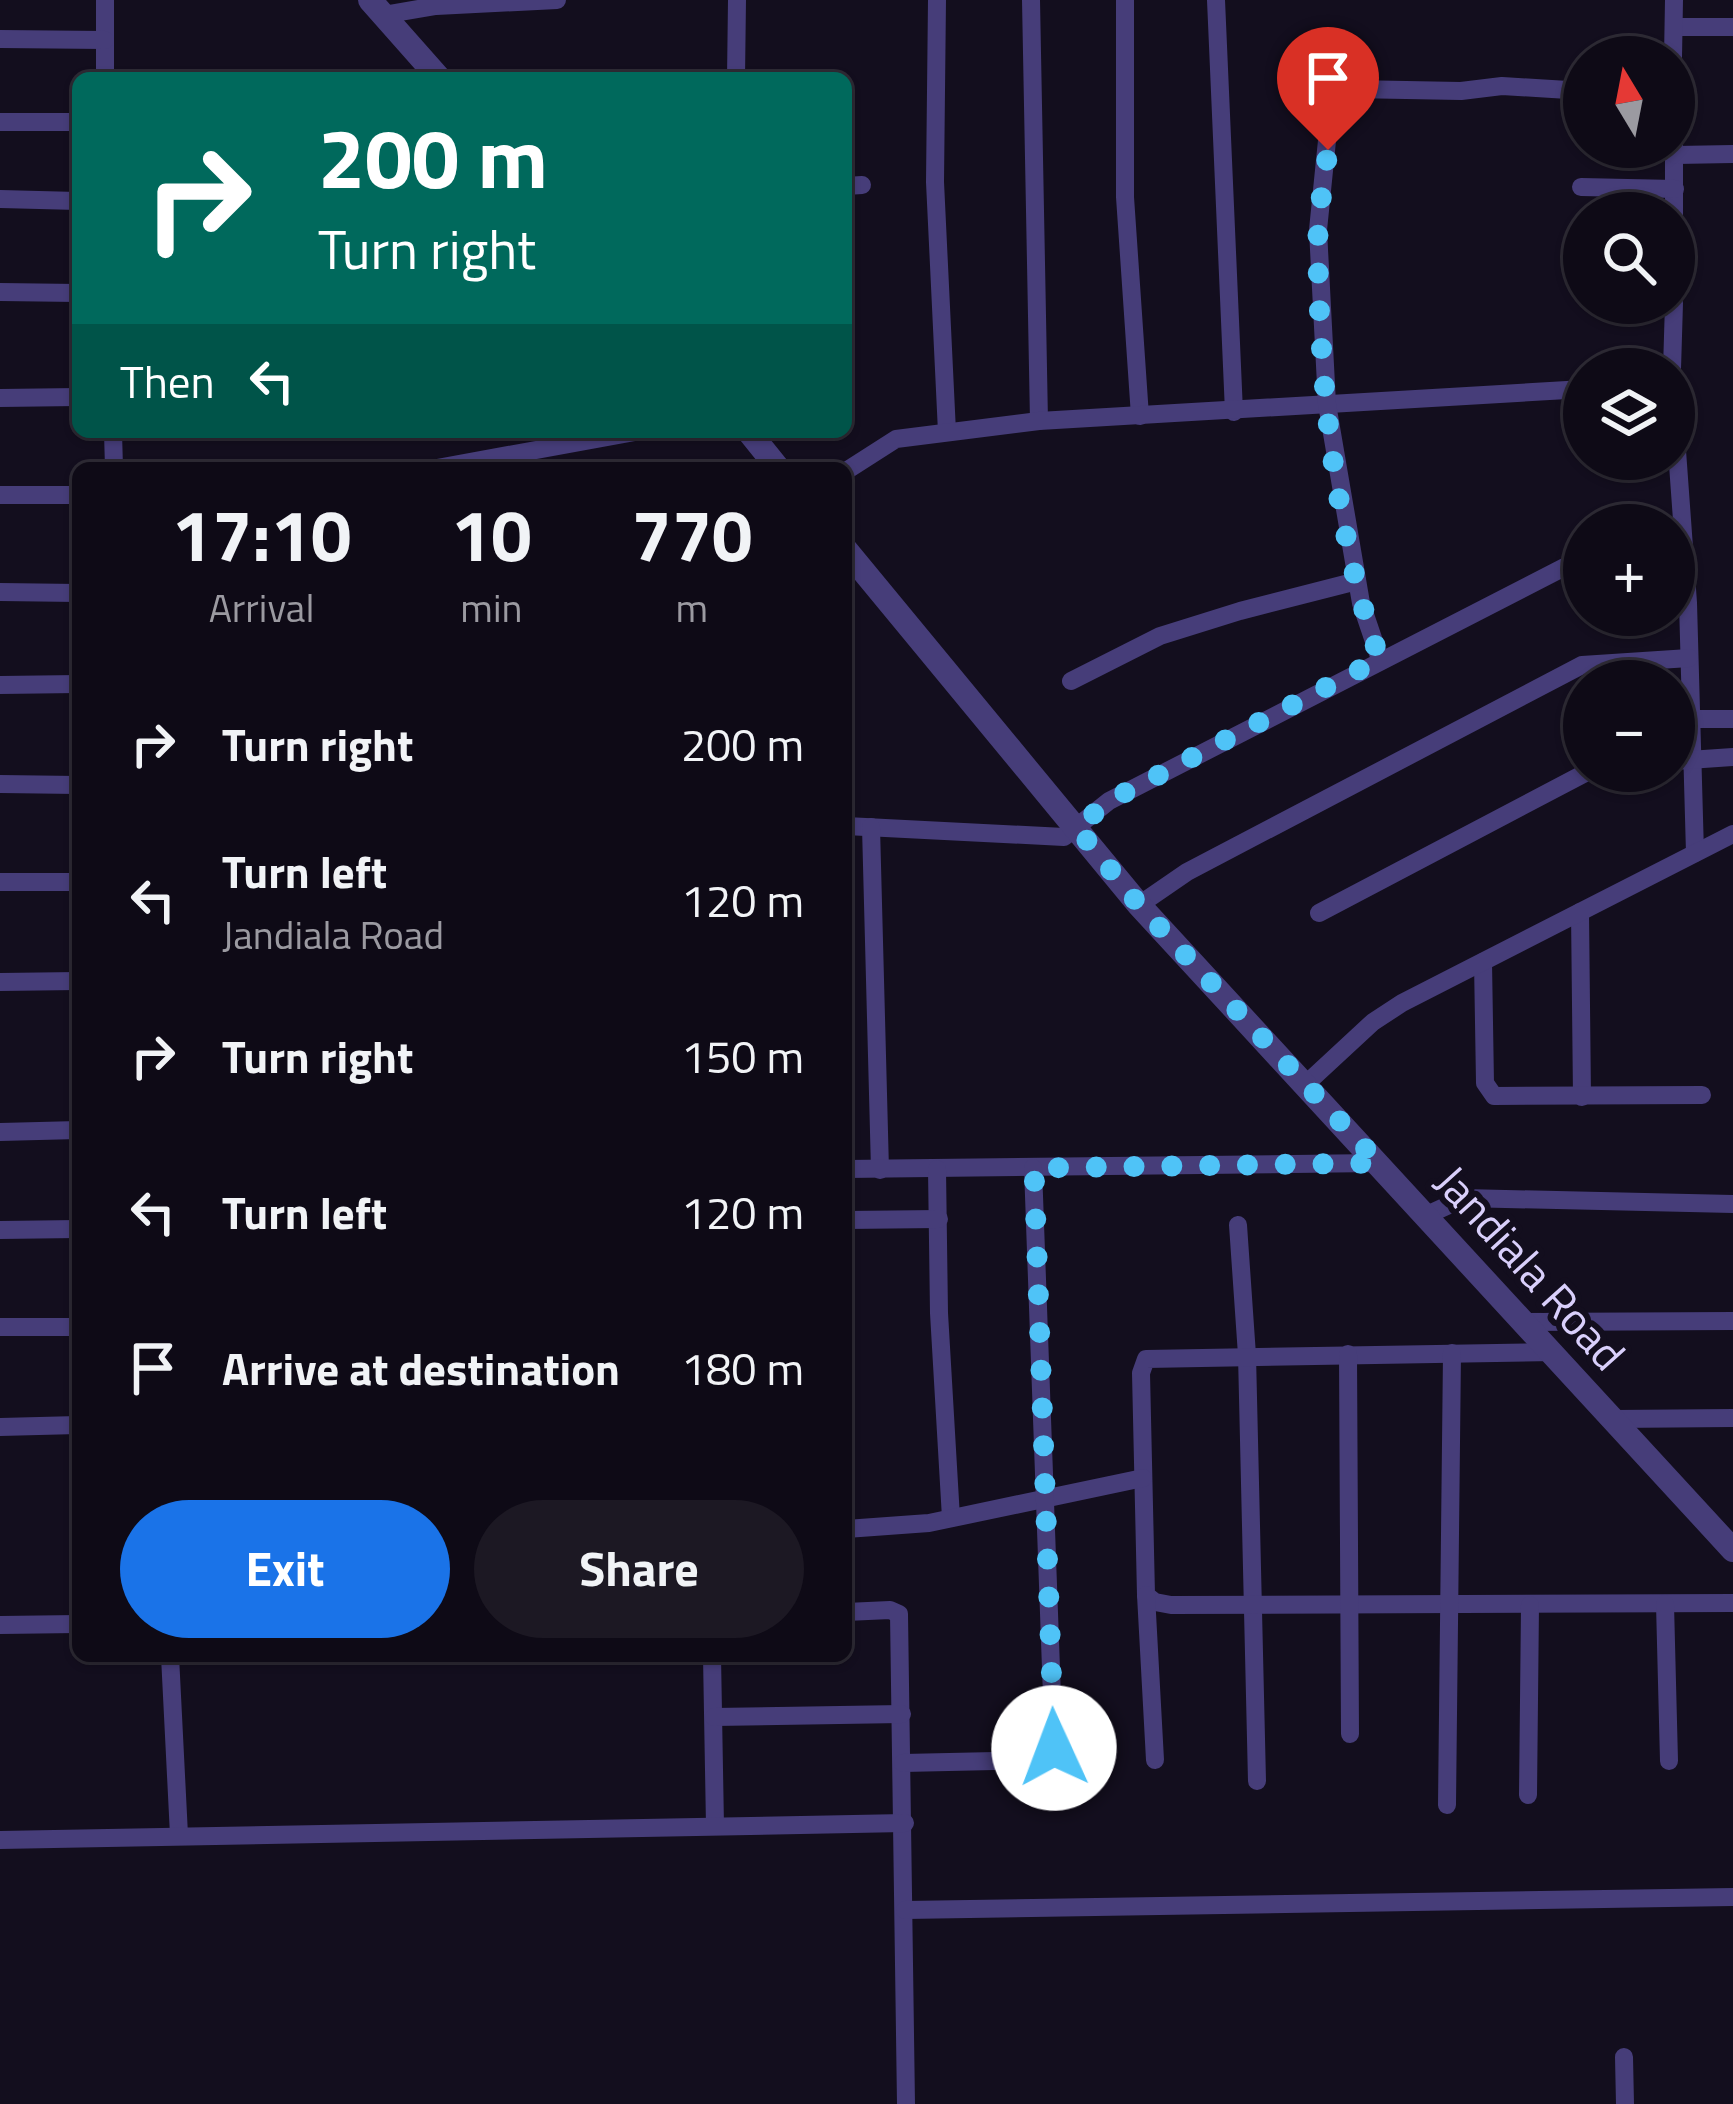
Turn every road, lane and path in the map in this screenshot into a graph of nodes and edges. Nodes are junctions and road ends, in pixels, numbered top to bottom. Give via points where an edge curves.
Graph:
1 (105, 0) edge
2 (556, 0) edge
3 (736, 0) edge
4 (937, 0) edge
5 (1031, 0) edge
6 (1126, 0) edge
7 (1216, 0) edge
8 (1674, 0) edge
9 (377, 7) edge
10 (1675, 27) junction
11 (1733, 27) edge
12 (1674, 36) edge
13 (0, 39) edge
14 (105, 40) junction
15 (105, 72) edge
16 (426, 72) edge
17 (736, 72) edge
18 (1563, 90) edge
19 (0, 122) edge
20 (72, 122) edge
21 (1695, 154) edge
22 (1733, 154) edge
23 (1676, 168) edge
24 (1581, 187) dead end
25 (1676, 189) junction
26 (1676, 192) edge
27 (0, 199) edge
28 (72, 201) edge
29 (0, 292) edge
30 (72, 293) edge
31 (1563, 390) edge
32 (72, 397) edge
33 (0, 398) edge
34 (1327, 404) junction
35 (1234, 412) junction
36 (1140, 416) junction
37 (1040, 421) junction
38 (946, 432) junction
39 (602, 438) edge
40 (754, 438) edge
41 (470, 462) edge
42 (773, 462) edge
43 (852, 467) edge
44 (0, 495) edge
45 (72, 495) edge
46 (852, 557) edge
47 (1563, 567) edge
48 (1357, 581) junction
49 (0, 592) edge
50 (72, 593) edge
51 (1687, 636) edge
52 (1689, 658) joint
53 (1380, 659) junction
54 (1070, 681) dead end
55 (72, 684) edge
56 (0, 685) edge
57 (1695, 719) edge
58 (1733, 719) edge
59 (1733, 757) edge
60 (1695, 759) edge
61 (0, 784) edge
62 (72, 784) edge
63 (1563, 785) edge
64 (1687, 792) edge
65 (852, 826) edge
66 (871, 827) junction
67 (1077, 828) junction
68 (1733, 834) edge
69 (1695, 853) junction
70 (0, 882) edge
71 (72, 882) edge
72 (1139, 905) junction
73 (1580, 912) junction
74 (1319, 913) dead end
75 (1483, 962) junction
76 (72, 981) edge
77 (0, 982) edge
78 (1306, 1084) junction
79 (1702, 1095) dead end
80 (1582, 1097) junction
81 (72, 1130) edge
82 (0, 1132) edge
83 (1379, 1163) junction
84 (1034, 1168) junction
85 (852, 1169) edge
86 (938, 1169) junction
87 (880, 1170) junction
88 (1733, 1204) edge
89 (1427, 1215) junction
90 (940, 1219) junction
91 (852, 1220) edge
92 (1238, 1226) dead end
93 (72, 1229) edge
94 (0, 1230) edge
95 (1733, 1321) edge
96 (1524, 1322) junction
97 (0, 1327) edge
98 (72, 1327) edge
99 (1554, 1352) junction
100 (1452, 1353) junction
101 (1348, 1354) junction
102 (1247, 1355) junction
103 (1733, 1418) edge
104 (1613, 1419) junction
105 (72, 1425) edge
106 (0, 1427) edge
107 (1143, 1478) junction
108 (1046, 1498) junction
109 (951, 1518) junction
110 (852, 1529) edge
111 (1733, 1550) edge
112 (1146, 1595) junction
113 (1733, 1603) edge
114 (1665, 1604) junction
115 (1531, 1605) junction
116 (1253, 1606) junction
117 (1350, 1606) junction
118 (1449, 1606) junction
119 (852, 1612) edge
120 (72, 1624) edge
121 (0, 1625) edge
122 (170, 1662) edge
123 (712, 1662) edge
124 (902, 1714) junction
125 (714, 1717) junction
126 (1350, 1734) dead end
127 (1155, 1760) dead end
128 (1669, 1761) dead end
129 (903, 1762) junction
130 (1257, 1781) dead end
131 (1528, 1795) dead end
132 (1447, 1805) dead end
133 (905, 1823) junction
134 (716, 1826) junction
135 (178, 1835) junction
136 (0, 1840) edge
137 (1733, 1897) edge
138 (905, 1910) junction
139 (1624, 2057) dead end
140 (906, 2104) edge
141 (1624, 2104) edge

1 - 14 street
2 - 9 street
3 - 17 street
4 - 38 street
5 - 37 street
6 - 36 street via 1125,196
7 - 35 street
8 - 10 street
9 - 16 street
10 - 11 street
10 - 12 street
13 - 14 street
14 - 15 street
18 - 34 street via 1351,89 1334,96 1318,230
19 - 20 street
21 - 22 street
23 - 25 street
24 - 25 street
25 - 26 street
27 - 28 street
29 - 30 street
31 - 34 street
32 - 33 street
34 - 35 street
34 - 48 street
35 - 36 street
36 - 37 street
37 - 38 street
38 - 43 street via 896,439
39 - 41 street
40 - 42 street
44 - 45 street
46 - 67 street, Jandiala Road
47 - 53 street
48 - 53 street
48 - 54 street via 1160,636
49 - 50 street
51 - 52 street
52 - 72 street via 1582,665 1187,872
53 - 67 street via 1109,801
55 - 56 street
57 - 58 street
59 - 60 street
61 - 62 street
63 - 74 street
64 - 69 street
65 - 66 street
66 - 67 street via 1064,837
66 - 87 street
67 - 72 street, Jandiala Road
68 - 69 street
69 - 73 street
70 - 71 street
72 - 78 street, Jandiala Road
73 - 75 street
73 - 80 street
75 - 78 street via 1373,1022
75 - 80 street via 1489,1093
76 - 77 street
78 - 83 street, Jandiala Road
79 - 80 street
81 - 82 street
83 - 84 street
83 - 89 street, Jandiala Road
84 - 86 street
84 - 108 street
85 - 87 street
86 - 87 street
86 - 90 street
88 - 89 street via 1488,1197
89 - 96 street, Jandiala Road
90 - 91 street
90 - 109 street
92 - 102 street
93 - 94 street
95 - 96 street
96 - 99 street, Jandiala Road
97 - 98 street
99 - 100 street
99 - 104 street, Jandiala Road
100 - 101 street
100 - 118 street
101 - 102 street
101 - 117 street
102 - 107 street via 1147,1359
102 - 116 street
103 - 104 street
104 - 111 street, Jandiala Road
105 - 106 street
107 - 108 street
107 - 112 street
108 - 109 street
108 - 129 street via 1053,1755
109 - 110 street
112 - 116 street via 1171,1605
112 - 127 street
113 - 114 street
114 - 115 street
114 - 128 street
115 - 118 street
115 - 131 street
116 - 117 street
116 - 130 street
117 - 118 street
117 - 126 street
118 - 132 street
119 - 124 street via 899,1615
120 - 121 street
122 - 135 street
123 - 125 street
124 - 125 street
124 - 129 street
125 - 134 street
129 - 133 street
133 - 134 street
133 - 138 street
134 - 135 street
135 - 136 street
137 - 138 street
138 - 140 street
139 - 141 street

